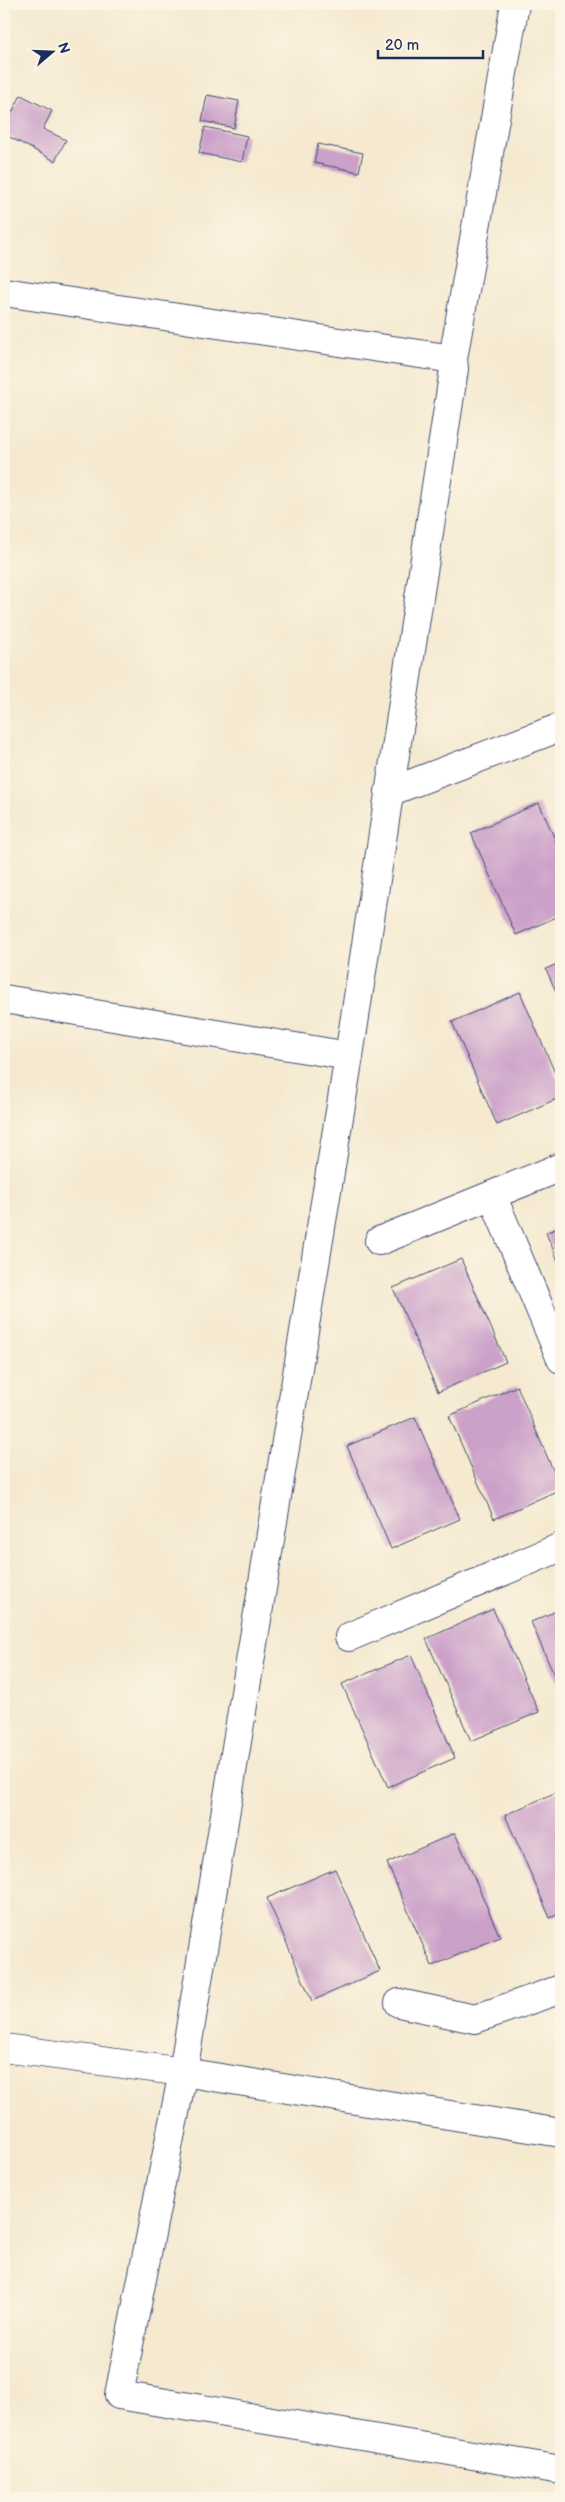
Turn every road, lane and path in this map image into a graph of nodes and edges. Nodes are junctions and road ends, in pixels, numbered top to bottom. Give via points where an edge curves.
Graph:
1 (515, 4) edge
2 (4, 292) edge
3 (453, 359) junction
4 (561, 727) edge
5 (389, 792) junction
6 (4, 998) edge
7 (349, 1056) junction
8 (561, 1167) edge
9 (492, 1195) junction
10 (379, 1241) dead end
11 (561, 1359) edge
12 (561, 1547) edge
13 (349, 1637) dead end
14 (561, 1989) edge
15 (399, 2003) dead end
16 (4, 2048) edge
17 (183, 2072) junction
18 (561, 2133) edge
19 (561, 2470) edge

1 - 3 street
2 - 3 street
3 - 5 street
4 - 5 street
5 - 7 street
6 - 7 street
7 - 17 street
8 - 9 street
9 - 10 street
9 - 11 street
12 - 13 street
14 - 15 street via 475,2019
16 - 17 street
17 - 18 street
17 - 19 street via 119,2395

